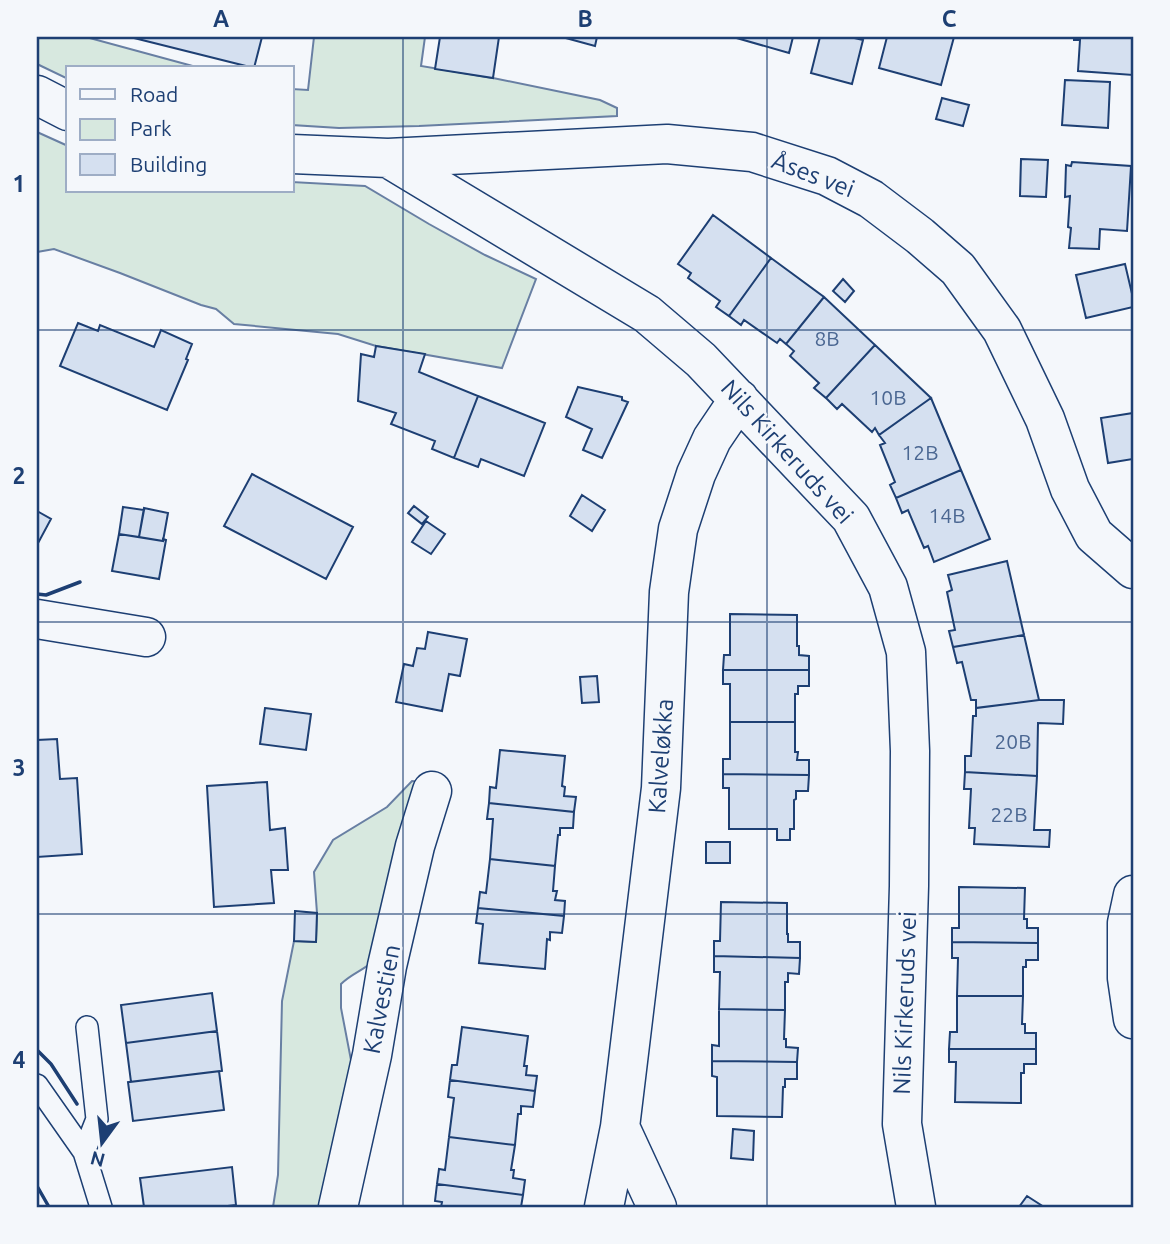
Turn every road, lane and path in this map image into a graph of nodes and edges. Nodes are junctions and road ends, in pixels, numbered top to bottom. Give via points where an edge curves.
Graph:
1 (37, 95) edge
2 (66, 110) edge
3 (294, 154) edge
4 (388, 158) junction
5 (739, 398) junction
6 (1133, 569) edge
7 (37, 619) edge
8 (146, 637) dead end
9 (432, 791) dead end
10 (1133, 895) edge
11 (1133, 1019) edge
12 (87, 1027) dead end
13 (37, 1085) edge
14 (620, 1127) junction
15 (84, 1152) junction
16 (100, 1207) edge
17 (338, 1207) edge
18 (604, 1207) edge
19 (657, 1207) edge
20 (916, 1207) edge

1 - 2 street
3 - 4 street, Åses vei
4 - 5 street, Nils Kirkeruds vei via 647,314
4 - 6 street, Åses vei via 667,144 752,152 827,176 871,199 958,270 1002,330 1094,535
5 - 14 street, Kalveløkka via 712,439 678,529 669,592 661,788
5 - 20 street, Nils Kirkeruds vei via 851,519 888,587 906,652 909,886 902,1124
7 - 8 street
9 - 17 street, Kalvestien via 390,952
10 - 11 street via 1127,923
12 - 15 lane via 97,1119
13 - 15 lane
14 - 18 street, Kalveløkka
14 - 19 street
15 - 16 lane

